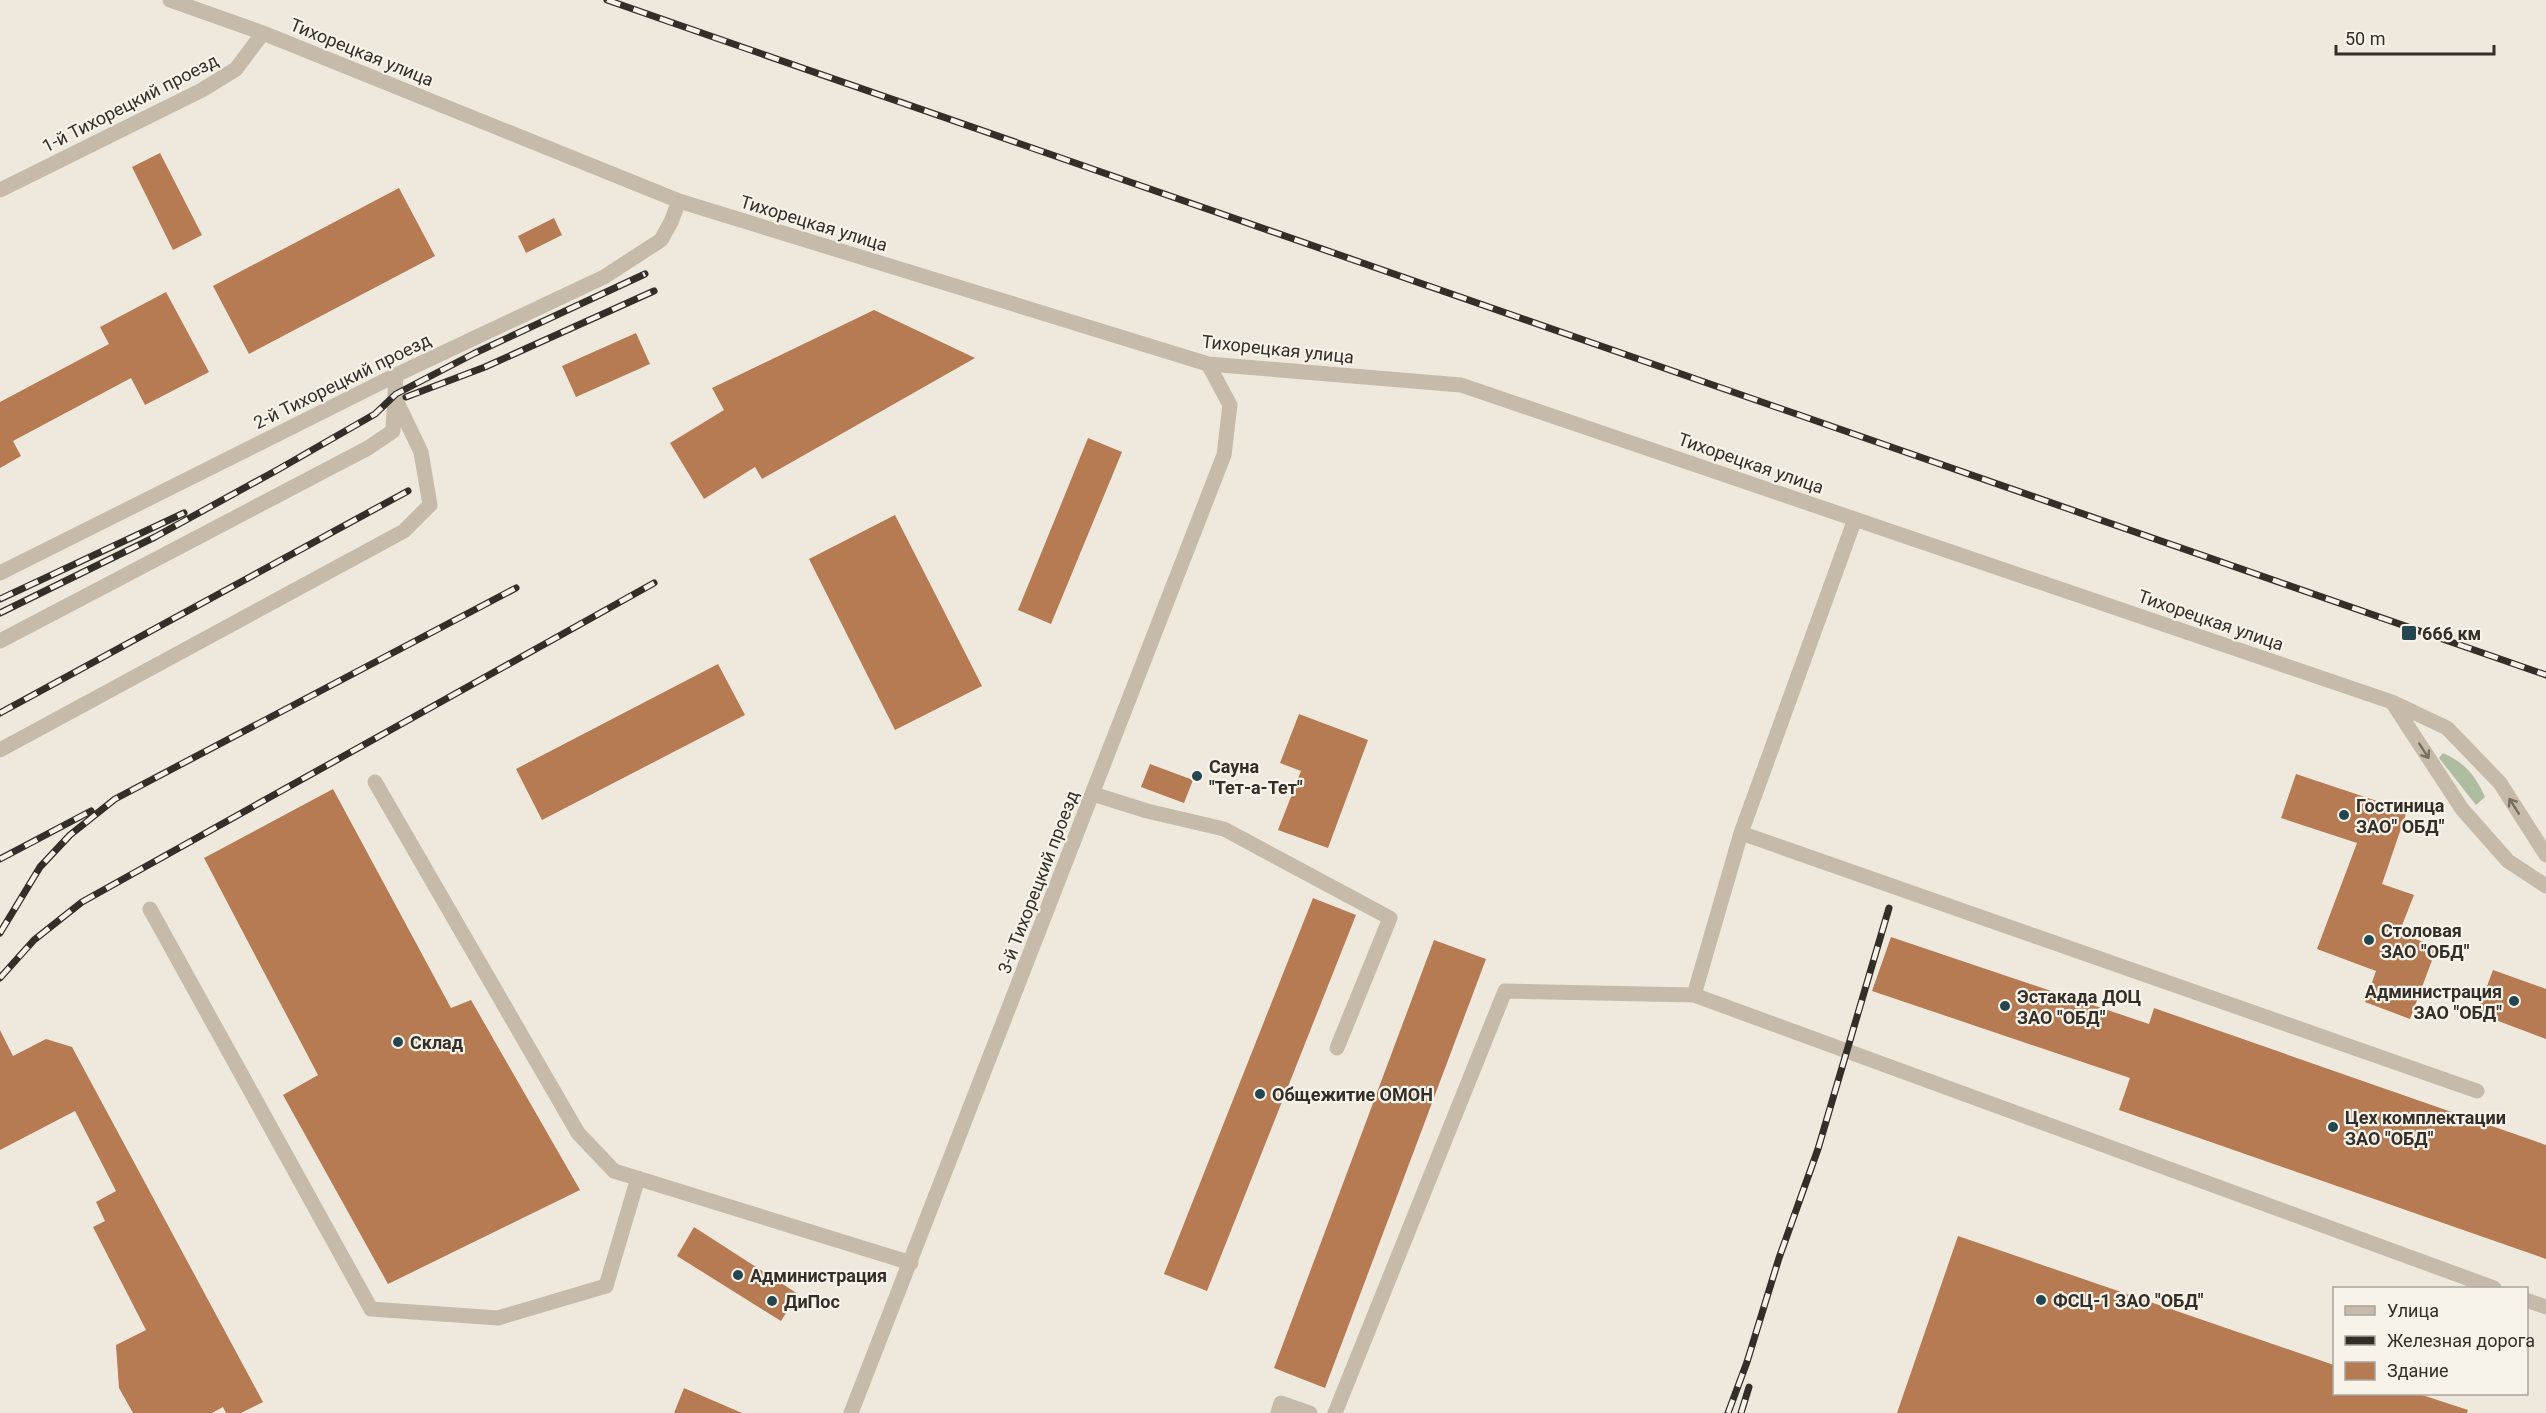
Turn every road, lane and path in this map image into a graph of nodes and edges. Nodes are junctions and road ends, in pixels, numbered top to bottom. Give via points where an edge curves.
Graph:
1 (170, 0) edge
2 (263, 33) junction
3 (0, 190) edge
4 (679, 201) junction
5 (1208, 364) junction
6 (396, 375) junction
7 (396, 400) junction
8 (1855, 519) junction
9 (0, 573) edge
10 (0, 641) edge
11 (2392, 702) junction
12 (0, 750) edge
13 (375, 782) dead end
14 (1093, 794) junction
15 (1741, 833) junction
16 (2546, 855) edge
17 (2546, 886) edge
18 (150, 909) dead end
19 (1694, 995) junction
20 (1337, 1048) dead end
21 (2477, 1091) dead end
22 (638, 1178) junction
23 (911, 1263) junction
24 (2491, 1287) edge
25 (2528, 1301) edge
26 (2546, 1307) edge
27 (851, 1413) edge
28 (1278, 1413) edge
29 (1310, 1413) edge
30 (1335, 1413) edge

1 - 2 street, Тихорецкая улица
2 - 3 street, 1-й Тихорецкий проезд via 236,69 202,90
2 - 4 street, Тихорецкая улица
4 - 5 street, Тихорецкая улица
4 - 6 street, 2-й Тихорецкий проезд via 661,240 604,277
5 - 8 street, Тихорецкая улица via 1461,385
5 - 14 street, 3-й Тихорецкий проезд via 1230,405 1224,455
6 - 7 street
6 - 9 street, 2-й Тихорецкий проезд
7 - 10 street via 393,431 368,448
7 - 12 street via 421,452 430,505 404,531
8 - 11 street, Тихорецкая улица
8 - 15 street
16 -> 11 street, Тихорецкая улица via 2500,783 2446,728
11 -> 17 street via 2462,809 2508,861
13 - 22 street via 578,1133 614,1171
14 - 20 street via 1147,812 1224,829 1390,918
14 - 23 street, 3-й Тихорецкий проезд
15 - 19 street
15 - 21 street
18 - 22 street via 371,1309 498,1318 606,1286
19 - 24 street
19 - 30 street via 1504,991
22 - 23 street
23 - 27 street, 3-й Тихорецкий проезд
25 - 26 street
28 - 29 street via 1281,1403

